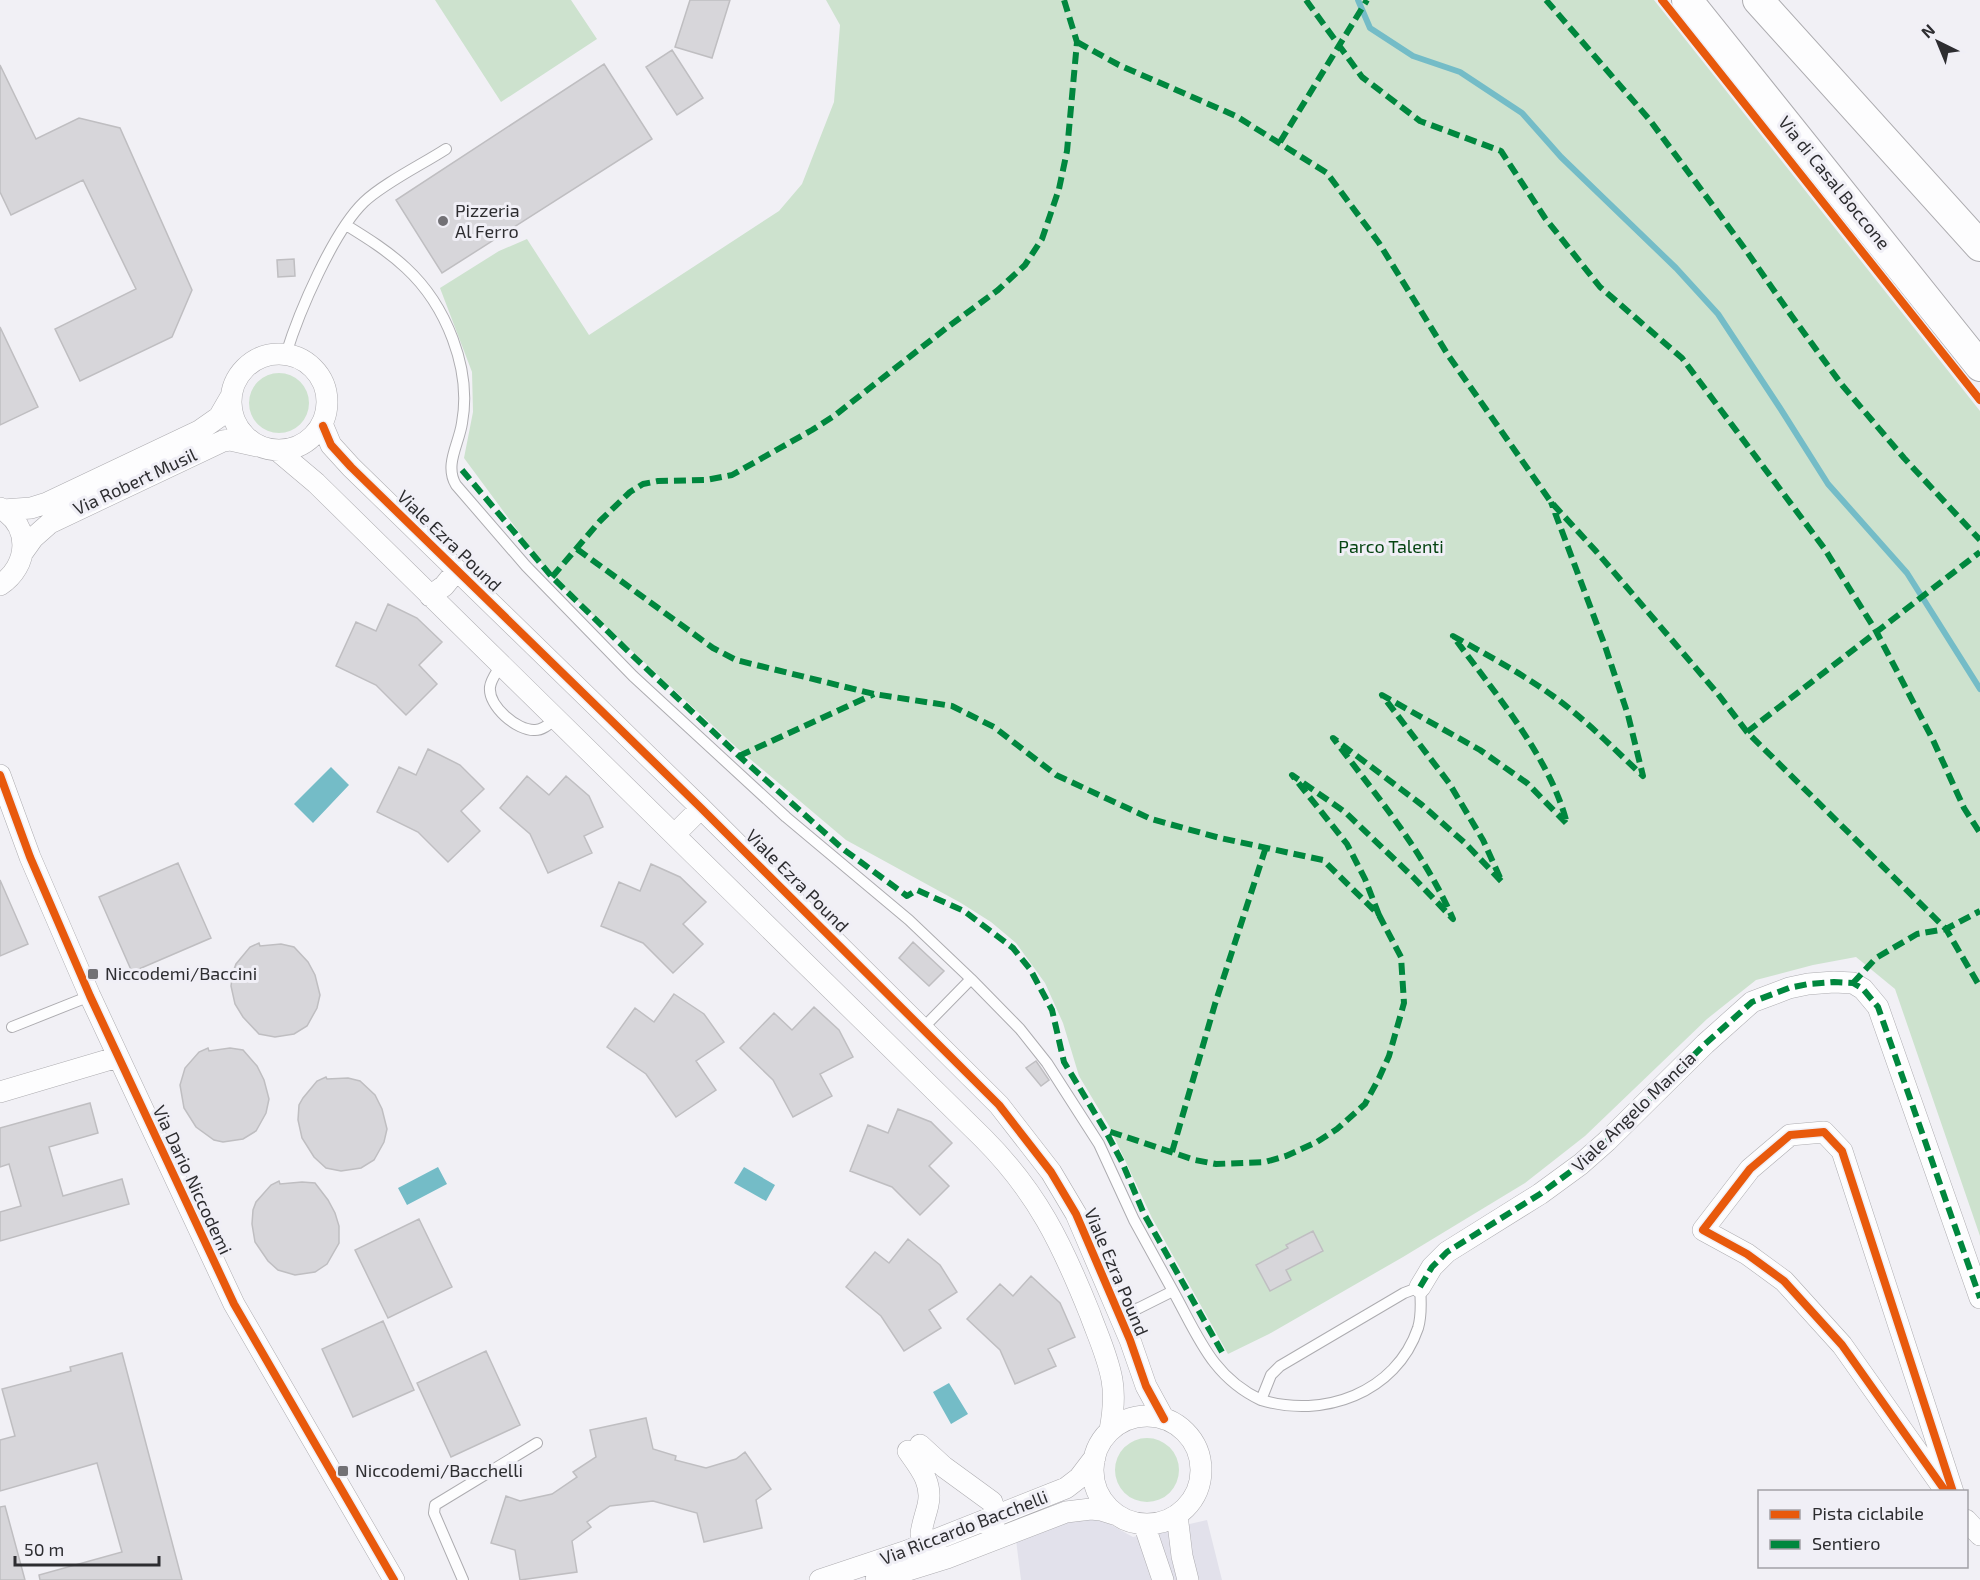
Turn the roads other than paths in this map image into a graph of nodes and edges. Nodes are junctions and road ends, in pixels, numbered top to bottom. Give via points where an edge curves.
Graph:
1 (1687, 0) edge
2 (1758, 0) edge
3 (446, 149) dead end
4 (346, 225) junction
5 (1980, 246) edge
6 (286, 354) junction
7 (1980, 366) edge
8 (230, 398) junction
9 (322, 426) junction
10 (269, 449) junction
11 (2, 509) edge
12 (23, 552) junction
13 (457, 570) junction
14 (1, 585) edge
15 (430, 596) junction
16 (501, 665) junction
17 (556, 718) junction
18 (0, 775) edge
19 (701, 808) junction
20 (675, 834) junction
21 (971, 979) junction
22 (90, 996) junction
23 (12, 1027) dead end
24 (924, 1028) junction
25 (118, 1057) junction
26 (0, 1092) edge
27 (1420, 1287) junction
28 (1173, 1291) junction
29 (1980, 1298) edge
30 (1119, 1315) junction
31 (1261, 1400) junction
32 (1164, 1419) junction
33 (1110, 1430) junction
34 (537, 1443) dead end
35 (1095, 1457) junction
36 (1945, 1490) edge
37 (1953, 1490) edge
38 (1117, 1515) junction
39 (1177, 1515) junction
40 (995, 1517) junction
41 (1968, 1522) edge
42 (1144, 1524) junction
43 (1980, 1535) edge
44 (992, 1540) junction
45 (928, 1542) junction
46 (947, 1558) junction
47 (394, 1580) edge
48 (463, 1580) edge
49 (820, 1580) edge
50 (876, 1580) edge
51 (1163, 1580) edge
52 (1188, 1580) edge

1 - 7 street, Via di Casal Boccone
2 - 5 street
3 - 4 lane via 365,201
4 - 6 lane via 328,254
4 - 21 lane via 410,272 430,296 448,330 465,393 462,429 451,471 463,493 525,566 633,676
6 - 8 street via 264,356 246,366
6 - 9 street via 302,360 322,380 327,403
8 - 10 street via 238,429 251,442
8 - 11 street, Via Robert Musil via 219,417 199,431 47,504
9 - 10 street via 300,446
9 - 13 street, Viale Ezra Pound via 341,457
10 - 12 street, Via Robert Musil via 230,440 206,448 50,523
10 - 15 street via 316,483
11 - 12 street via 19,526
12 - 14 street, Via Robert Musil via 13,575
13 - 15 street
13 - 19 street, Viale Ezra Pound
15 - 16 street
16 - 17 street
16 - 17 lane via 490,690 495,704 515,724 533,730
17 - 20 street
18 - 22 street, Via Dario Niccodemi via 30,857
19 - 20 street
19 - 24 street, Viale Ezra Pound
20 - 33 street via 998,1153 1040,1206 1059,1240 1104,1351 1114,1394
21 - 24 lane
21 - 28 lane via 1020,1029 1073,1102 1099,1144
22 - 23 lane
22 - 25 street, Via Dario Niccodemi
24 - 30 street, Viale Ezra Pound via 999,1105 1051,1172 1076,1214
25 - 26 street
25 - 47 street, Via Dario Niccodemi via 234,1304
27 - 29 street, Viale Angelo Mancia via 1447,1252 1581,1164 1752,1002 1789,988 1834,982 1853,983 1878,1006
27 - 31 lane via 1280,1366 1271,1375
27 - 31 lane via 1420,1319 1413,1341 1380,1380 1351,1398 1323,1405 1288,1407
28 - 30 lane
28 - 31 lane via 1217,1367 1233,1384
30 - 32 street, Viale Ezra Pound via 1146,1386
32 - 33 street via 1138,1418
32 - 39 street via 1180,1428 1195,1445 1201,1467 1193,1499
33 - 35 street
34 - 48 lane via 435,1505 434,1513
35 - 38 street via 1097,1490
35 - 40 street, Via Riccardo Bacchelli via 1066,1488
36 - 37 street via 1842,1345 1784,1281 1747,1254 1703,1230 1750,1168 1790,1135 1824,1132 1842,1150
38 - 42 street
38 - 44 street, Via Riccardo Bacchelli via 1101,1510 1075,1510
39 - 42 street
39 - 52 street
40 - 44 street
40 - 45 street, Via Riccardo Bacchelli
40 - 45 street via 990,1500 914,1448 928,1485 921,1532
41 - 43 street
42 - 51 street
44 - 46 street, Via Riccardo Bacchelli
45 - 46 street
45 - 49 street, Via Riccardo Bacchelli
46 - 50 street, Via Riccardo Bacchelli

